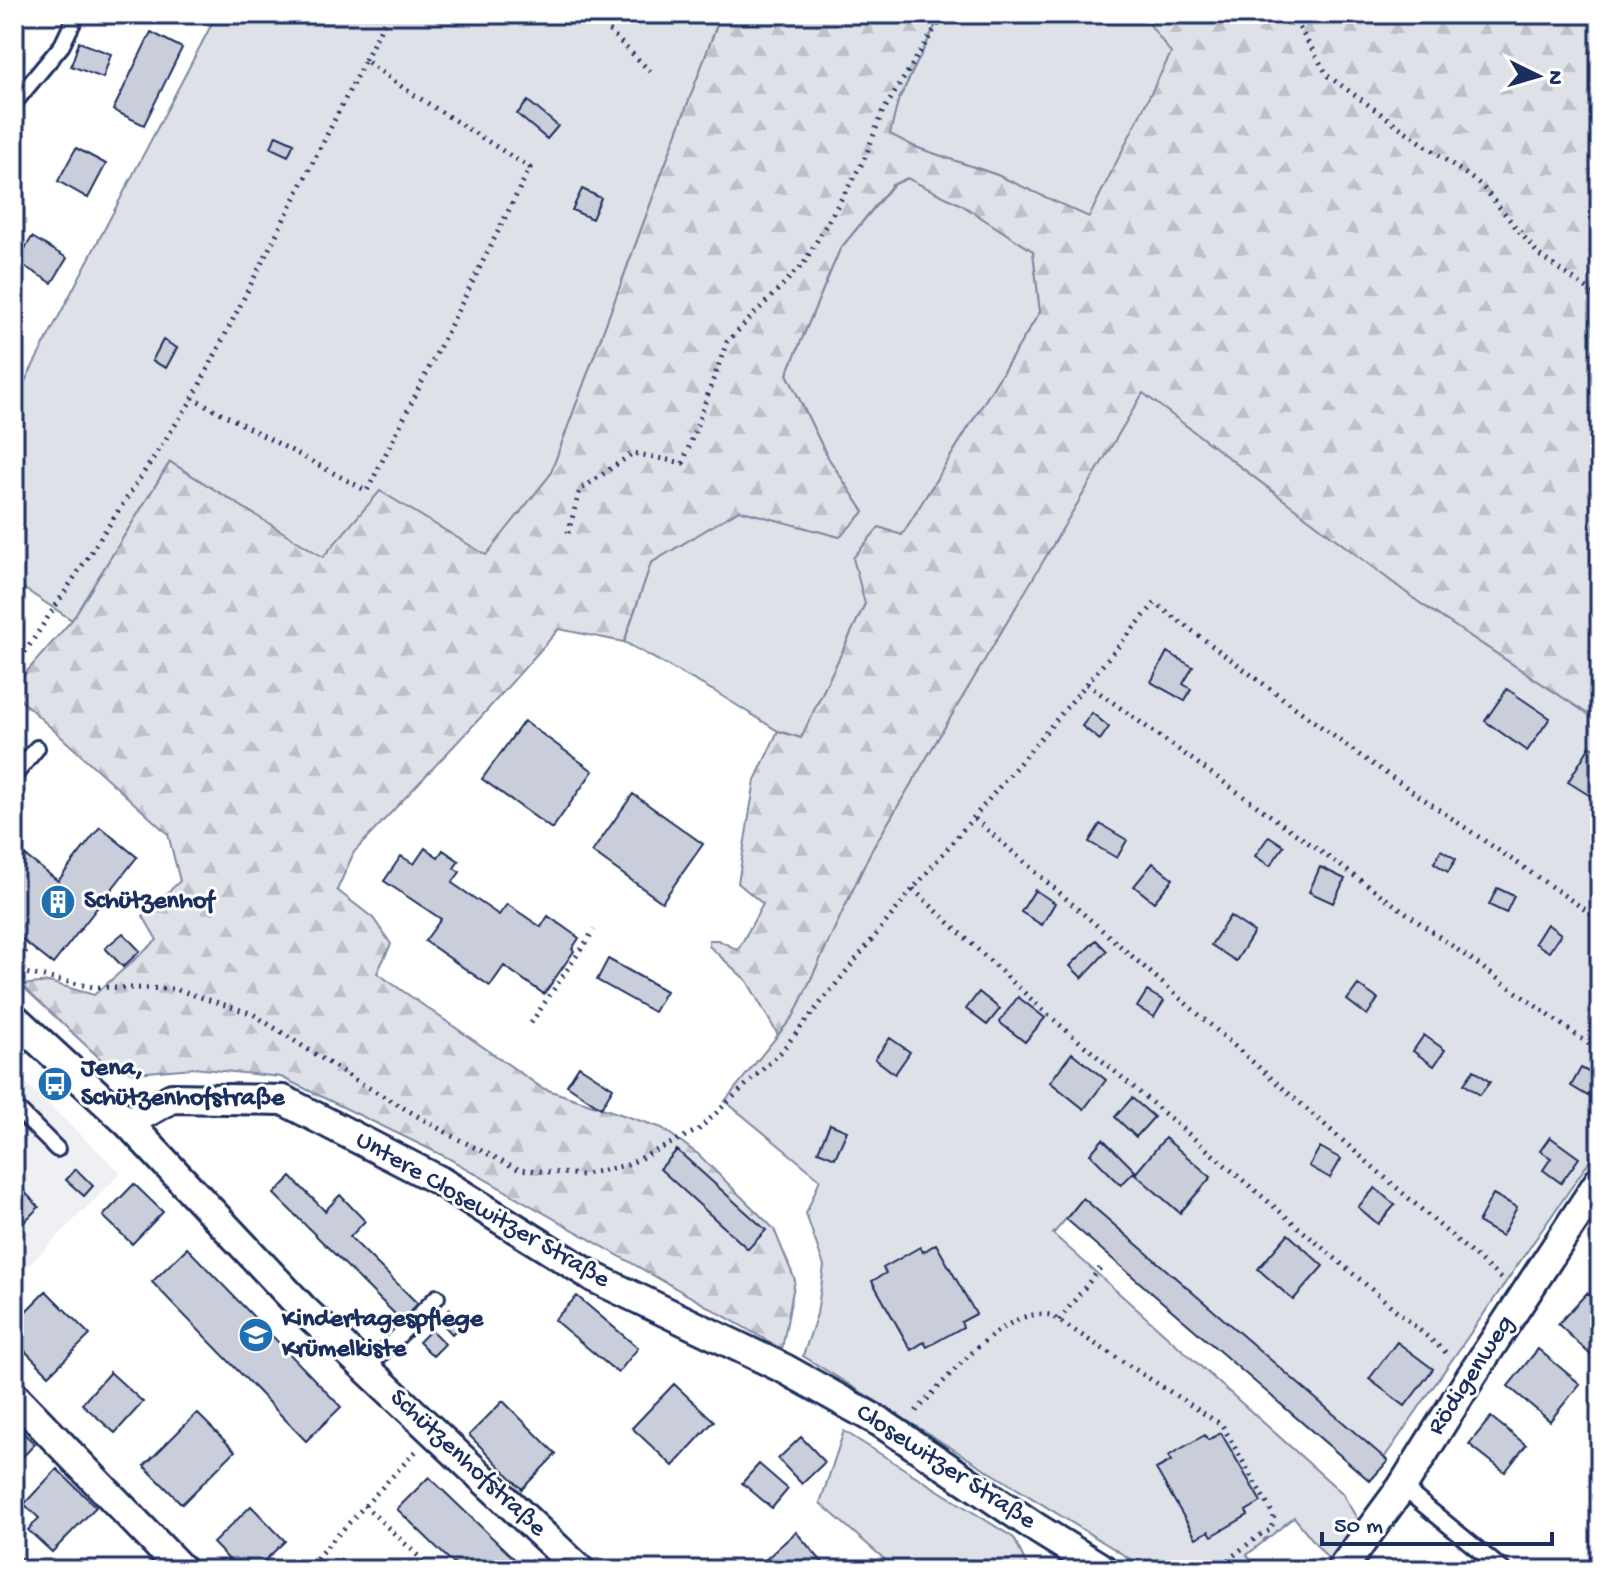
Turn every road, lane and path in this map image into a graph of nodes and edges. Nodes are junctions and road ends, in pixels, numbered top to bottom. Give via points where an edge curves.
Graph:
1 (77, 14) edge
2 (388, 14) edge
3 (592, 14) edge
4 (944, 14) edge
5 (1291, 14) edge
6 (365, 60) junction
7 (654, 75) dead end
8 (14, 103) edge
9 (1600, 298) edge
10 (193, 398) junction
11 (568, 533) dead end
12 (14, 664) edge
13 (1087, 684) junction
14 (37, 748) dead end
15 (14, 776) edge
16 (975, 819) junction
17 (913, 889) junction
18 (1600, 920) edge
19 (594, 930) dead end
20 (29, 945) dead end
21 (14, 976) edge
22 (14, 1018) edge
23 (531, 1023) dead end
24 (1600, 1052) edge
25 (14, 1106) edge
26 (128, 1123) junction
27 (57, 1149) dead end
28 (1600, 1180) edge
29 (1101, 1267) dead end
30 (437, 1297) dead end
31 (1522, 1298) junction
32 (1059, 1320) junction
33 (366, 1369) junction
34 (785, 1369) joint
35 (1472, 1375) junction
36 (14, 1396) edge
37 (895, 1432) junction
38 (433, 1433) junction
39 (1402, 1487) junction
40 (364, 1505) junction
41 (182, 1570) edge
42 (305, 1570) edge
43 (433, 1570) edge
44 (580, 1570) edge
45 (1104, 1570) edge
46 (1215, 1570) edge
47 (1341, 1570) edge
48 (1503, 1570) edge

1 - 8 lane via 62,45
2 - 6 path
3 - 7 path
4 - 11 path via 882,113 864,160 804,263 727,342 683,463 633,453 580,490
5 - 9 path via 1328,76 1481,185 1539,255
6 - 10 path
6 - 10 path via 530,168 367,491
10 - 12 path
13 - 16 path
13 - 18 path via 1155,603 1355,752
13 - 24 path
14 - 15 lane
16 - 17 path
16 - 31 path
17 - 21 path via 780,1053 698,1130 627,1165 581,1175 518,1169 352,1078 253,1014 175,989 93,987 20,972
17 - 35 path via 1046,1013
19 - 23 path
20 - 21 path
22 - 26 street, Schützenhofstraße
25 - 27 lane
26 - 33 street, Schützenhofstraße
26 - 34 street, Untere Closewitzer Straße via 172,1098 283,1100 440,1181 595,1278
28 - 31 street, Rödigenweg
29 - 32 path
30 - 33 lane
31 - 35 street, Rödigenweg
32 - 37 path via 1040,1312 1028,1314 988,1337
32 - 46 path via 1222,1425 1274,1516 1271,1530
33 - 38 street, Schützenhofstraße
34 - 37 street, Closewitzer Straße
35 - 39 street, Rödigenweg
36 - 41 street
37 - 45 street, Closewitzer Straße
38 - 40 path
38 - 44 street, Schützenhofstraße
39 - 47 street, Rödigenweg
39 - 48 lane
40 - 42 path
40 - 43 path

